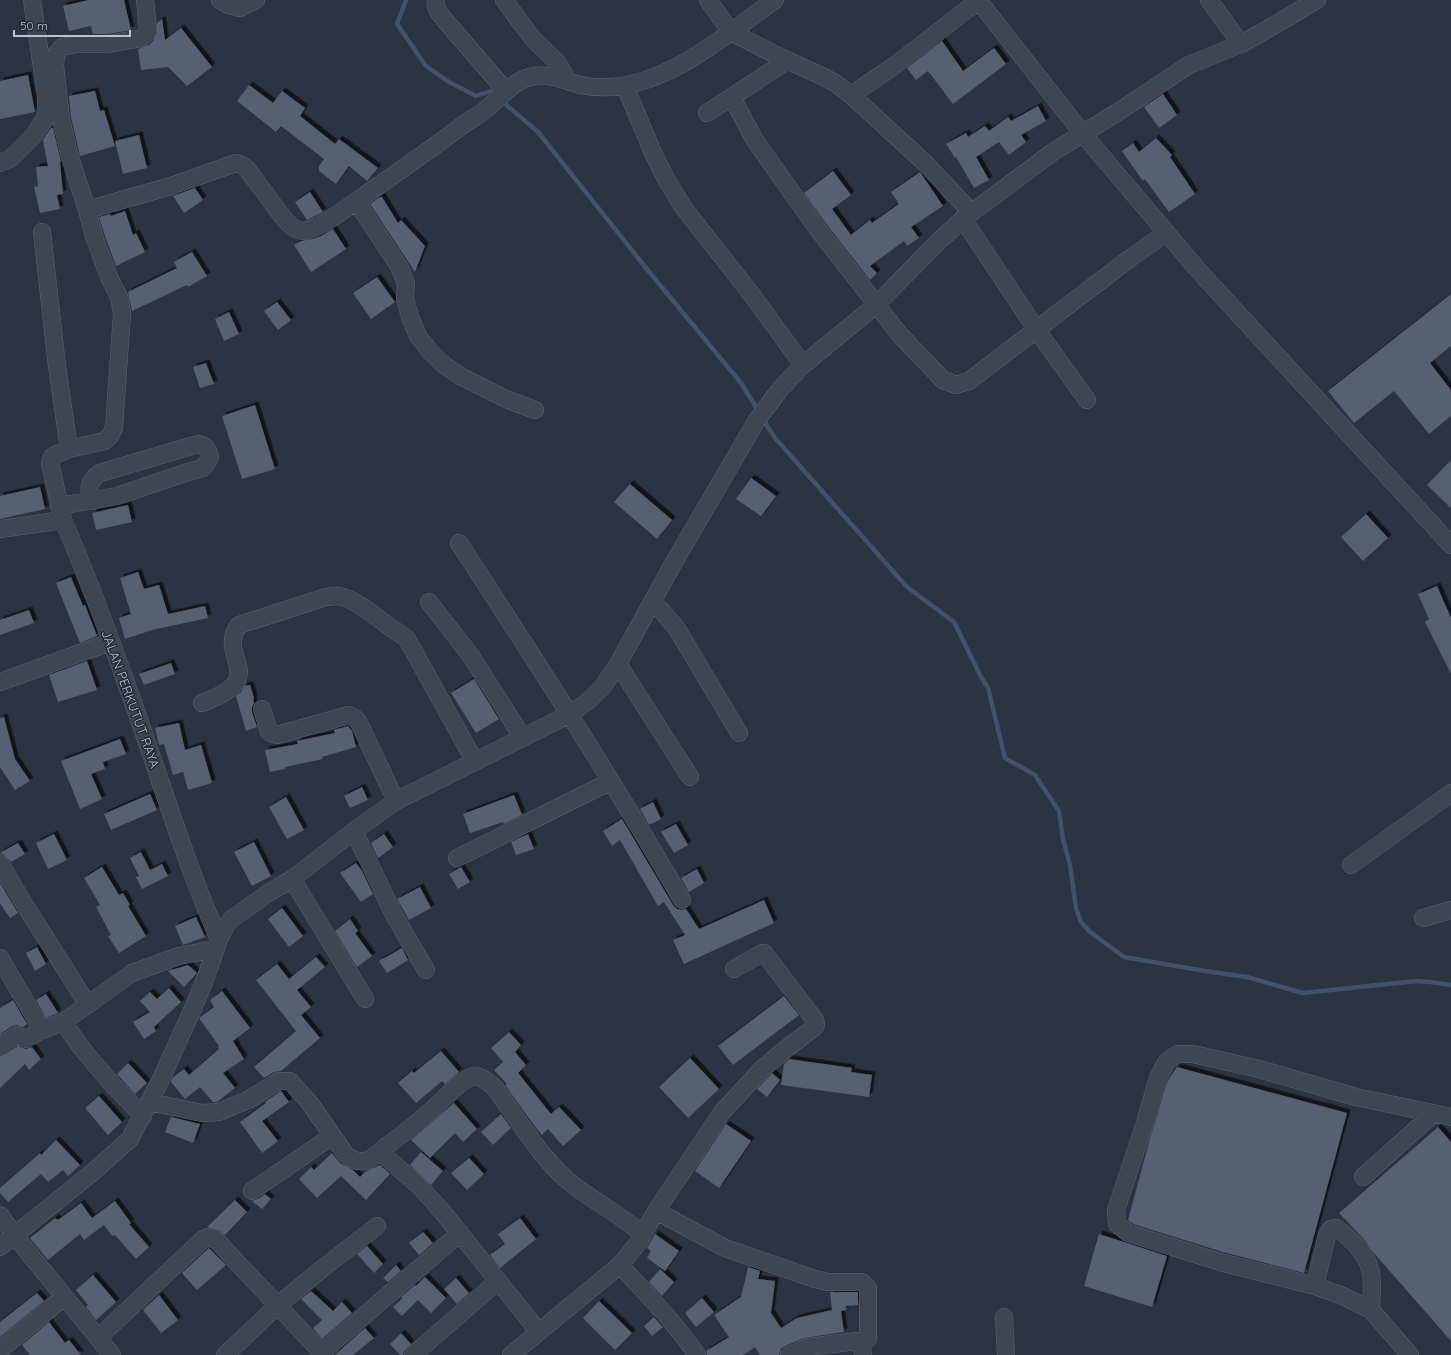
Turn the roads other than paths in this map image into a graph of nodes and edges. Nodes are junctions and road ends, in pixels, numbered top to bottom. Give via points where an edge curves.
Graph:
1 (32, 0) edge
2 (145, 0) edge
3 (220, 0) edge
4 (256, 0) edge
5 (436, 0) edge
6 (504, 0) edge
7 (708, 0) edge
8 (775, 0) edge
9 (978, 0) edge
10 (1209, 0) edge
11 (1317, 0) edge
12 (731, 32) junction
13 (1241, 44) junction
14 (788, 60) junction
15 (568, 81) junction
16 (625, 86) junction
17 (504, 93) junction
18 (851, 95) junction
19 (732, 97) junction
20 (707, 113) dead end
21 (1083, 134) junction
22 (0, 163) edge
23 (356, 201) junction
24 (87, 210) junction
25 (967, 215) junction
26 (42, 232) dead end
27 (1166, 233) junction
28 (876, 305) junction
29 (1036, 329) junction
30 (803, 365) junction
31 (1087, 400) dead end
32 (535, 410) dead end
33 (69, 449) junction
34 (92, 501) junction
35 (61, 513) junction
36 (0, 529) edge
37 (459, 543) dead end
38 (1451, 545) edge
39 (429, 602) dead end
40 (651, 603) junction
41 (111, 642) junction
42 (618, 664) junction
43 (0, 682) edge
44 (202, 703) dead end
45 (262, 709) dead end
46 (570, 714) junction
47 (739, 733) dead end
48 (524, 738) junction
49 (474, 760) junction
50 (690, 777) dead end
51 (610, 782) junction
52 (1451, 793) edge
53 (396, 801) junction
54 (354, 831) junction
55 (457, 858) dead end
56 (0, 863) edge
57 (1350, 865) dead end
58 (292, 879) junction
59 (682, 900) dead end
60 (1451, 910) edge
61 (1423, 918) dead end
62 (217, 944) junction
63 (0, 958) edge
64 (734, 969) dead end
65 (426, 970) dead end
66 (365, 999) dead end
67 (88, 1005) junction
68 (63, 1022) junction
69 (42, 1030) junction
70 (0, 1046) edge
71 (147, 1109) junction
72 (1433, 1114) junction
73 (1451, 1117) edge
74 (332, 1136) junction
75 (380, 1152) junction
76 (1363, 1177) dead end
77 (252, 1191) dead end
78 (656, 1211) junction
79 (0, 1215) edge
80 (378, 1226) dead end
81 (460, 1233) junction
82 (14, 1235) junction
83 (643, 1235) junction
84 (0, 1247) edge
85 (620, 1265) junction
86 (498, 1281) junction
87 (1315, 1286) junction
88 (64, 1297) junction
89 (277, 1306) junction
90 (1371, 1310) junction
91 (1004, 1317) dead end
92 (539, 1332) junction
93 (98, 1338) junction
94 (0, 1350) edge
95 (862, 1350) edge
96 (323, 1354) edge
97 (112, 1355) edge
98 (225, 1355) edge
99 (413, 1355) edge
100 (511, 1355) edge
101 (697, 1355) edge
102 (789, 1355) edge
103 (1006, 1355) edge
104 (1410, 1355) edge

1 - 22 street via 46,96 46,117 34,135 10,159
2 - 24 street, JALAN PERKUTUT RAYA via 148,29 142,38 109,44 77,44 62,48 56,55 61,119
3 - 4 street via 240,8
5 - 17 street via 437,9 443,18
6 - 15 street via 533,39 558,63
7 - 12 street
8 - 12 street
9 - 18 street via 894,66
9 - 21 street
10 - 13 street
11 - 13 street
12 - 14 street
12 - 16 street via 677,67
13 - 21 street via 1189,65
14 - 18 street via 835,83
14 - 19 street
15 - 16 street via 598,88
15 - 17 street via 549,75 532,76
16 - 30 street via 652,153 683,207
17 - 23 street via 485,111
18 - 25 street via 925,163
19 - 20 street
19 - 28 street via 754,139
21 - 25 street via 1053,152
21 - 27 street
23 - 24 street via 338,215 312,228 298,230 287,223 247,169 236,163 171,186
23 - 32 street via 400,268 406,284 405,298 410,317 418,336 429,350 444,365 462,377
24 - 33 street, JALAN PERKUTUT RAYA via 95,239 119,297 122,334 114,428 104,441
25 - 28 street
25 - 29 street
26 - 33 street
27 - 29 street
27 - 38 street
28 - 29 street via 935,372 943,380 956,386 969,381
28 - 30 street
29 - 31 street
30 - 40 street via 781,388 757,420
33 - 35 street, JALAN PERKUTUT RAYA via 52,457 50,463
34 - 34 street via 89,491 92,478 100,473 198,444 208,450 210,457 203,468 117,496
34 - 35 street
35 - 36 street
35 - 41 street, JALAN PERKUTUT RAYA
37 - 46 street
39 - 48 street via 471,656
40 - 42 street
40 - 47 street via 678,629
41 - 43 street
41 - 62 street, JALAN PERKUTUT RAYA
42 - 46 street via 604,685
42 - 50 street
44 - 49 street via 235,685 239,674 232,640 239,625 326,597 338,596 369,611 407,639
45 - 53 street via 269,732 277,735 349,715 353,717 359,723
46 - 48 street
46 - 51 street
48 - 49 street
49 - 53 street via 456,772
51 - 55 street
51 - 59 street via 641,828
52 - 57 street
53 - 54 street
54 - 58 street
54 - 65 street via 394,915
56 - 67 street
58 - 62 street via 233,918 226,925
58 - 66 street
60 - 61 street
62 - 67 street via 132,973
62 - 71 street via 194,1006
63 - 69 street
64 - 78 street via 764,953 816,1024 763,1068 723,1111
67 - 68 street
68 - 69 street
68 - 71 street via 112,1084
69 - 70 street via 26,1039 17,1034
71 - 74 street via 202,1114 220,1112 248,1100 279,1081 290,1081 309,1102
71 - 82 street via 130,1139
72 - 73 street
72 - 76 street
72 - 87 street via 1356,1098 1259,1069 1193,1054 1178,1054 1167,1061 1158,1078 1116,1210 1117,1224 1128,1233 1220,1262
74 - 75 street via 351,1159 369,1160
74 - 77 street
75 - 81 street via 419,1186
75 - 83 street via 422,1120 471,1077 486,1079 545,1157 566,1179 632,1224
78 - 83 street
78 - 95 street via 725,1248 815,1279 828,1282 862,1282 868,1288 868,1338
79 - 82 street
80 - 89 street
81 - 86 street
81 - 96 street
82 - 84 street
82 - 88 street
83 - 85 street
85 - 92 street
85 - 101 street via 684,1336
86 - 92 street
86 - 99 street
87 - 90 street
87 - 90 street via 1327,1236 1331,1229 1336,1228 1350,1239 1369,1263
88 - 93 street
88 - 94 street
89 - 93 street via 216,1240 208,1237
89 - 96 street
89 - 98 street
90 - 104 street
91 - 103 street
92 - 100 street
93 - 97 street
95 - 102 street via 857,1342 808,1347

